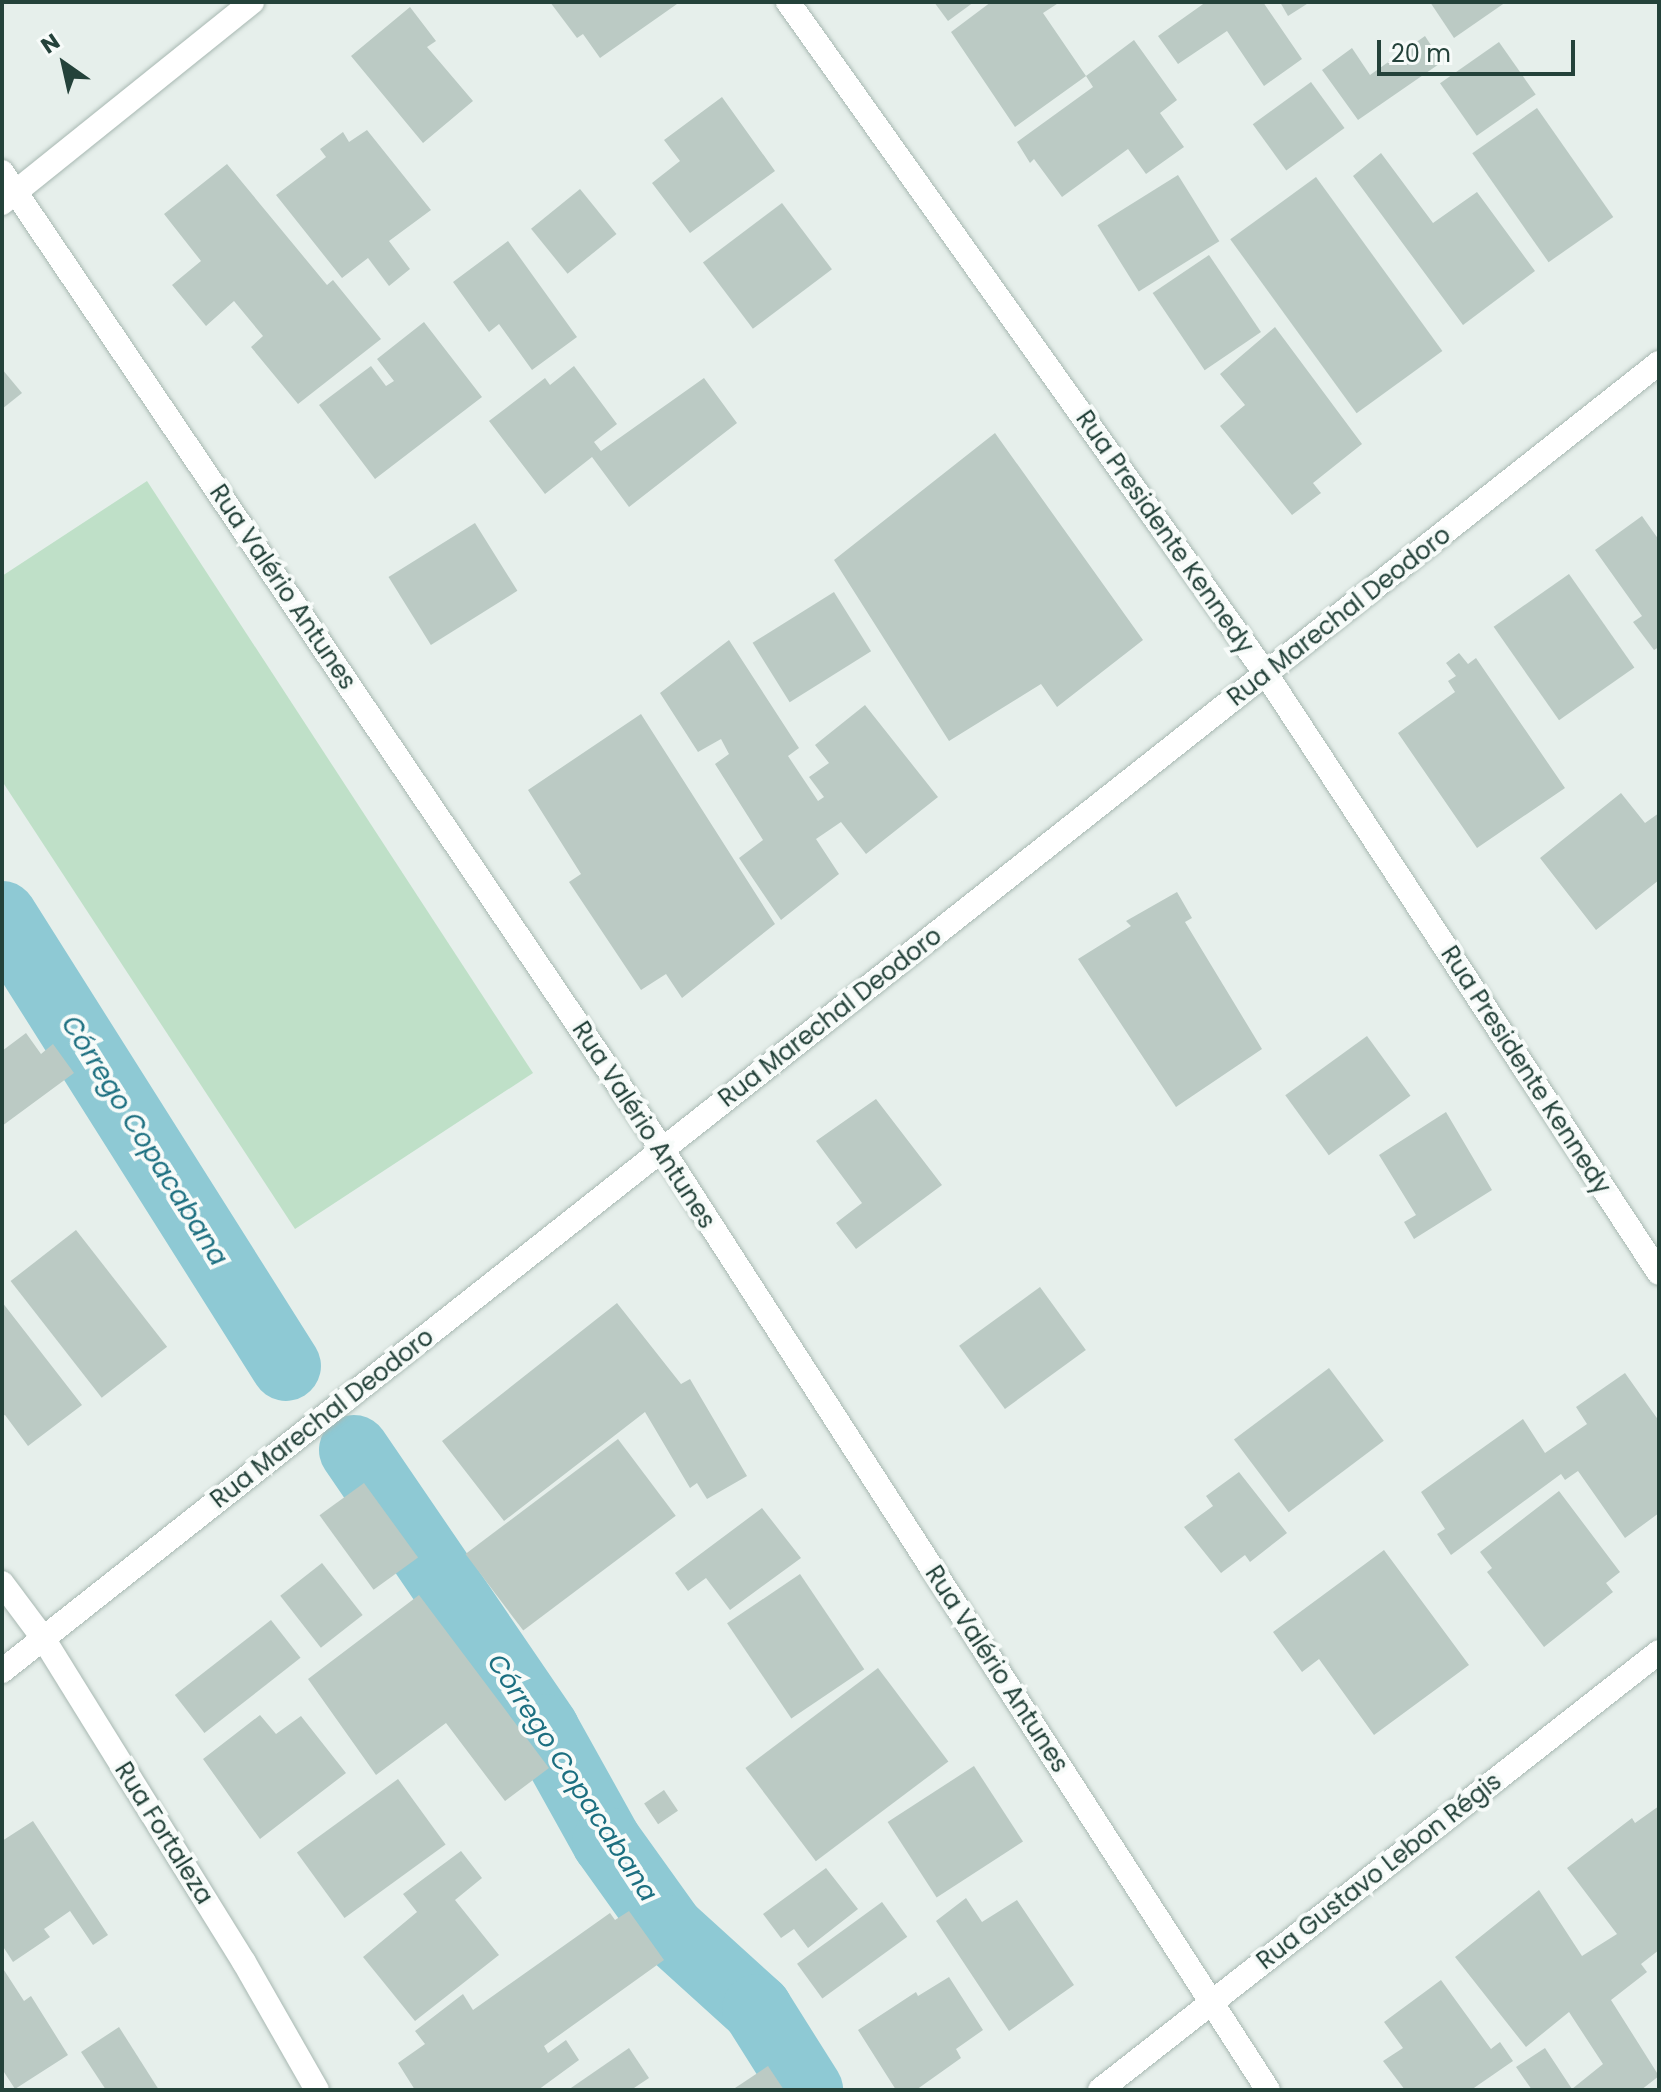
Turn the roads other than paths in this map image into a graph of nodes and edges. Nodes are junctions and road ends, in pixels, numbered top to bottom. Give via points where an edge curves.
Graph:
1 (252, 2) edge
2 (788, 2) edge
3 (7, 189) edge
4 (1659, 363) edge
5 (1266, 674) junction
6 (662, 1149) junction
7 (1659, 1273) edge
8 (2, 1583) edge
9 (43, 1638) junction
10 (1659, 1652) edge
11 (2, 1671) edge
12 (1212, 2002) junction
13 (317, 2090) edge
14 (1100, 2090) edge
15 (1268, 2090) edge

1 - 3 street
2 - 5 street, Rua Presidente Kennedy
3 - 6 street, Rua Valério Antunes
4 - 5 street, Rua Marechal Deodoro
5 - 6 street, Rua Marechal Deodoro
5 - 7 street, Rua Presidente Kennedy
6 - 9 street, Rua Marechal Deodoro
6 - 12 street, Rua Valério Antunes
8 - 9 street, Rua Fortaleza
9 - 11 street, Rua Marechal Deodoro
9 - 13 street, Rua Fortaleza
10 - 12 street, Rua Gustavo Lebon Régis
12 - 14 street, Rua Gustavo Lebon Régis
12 - 15 street, Rua Valério Antunes

